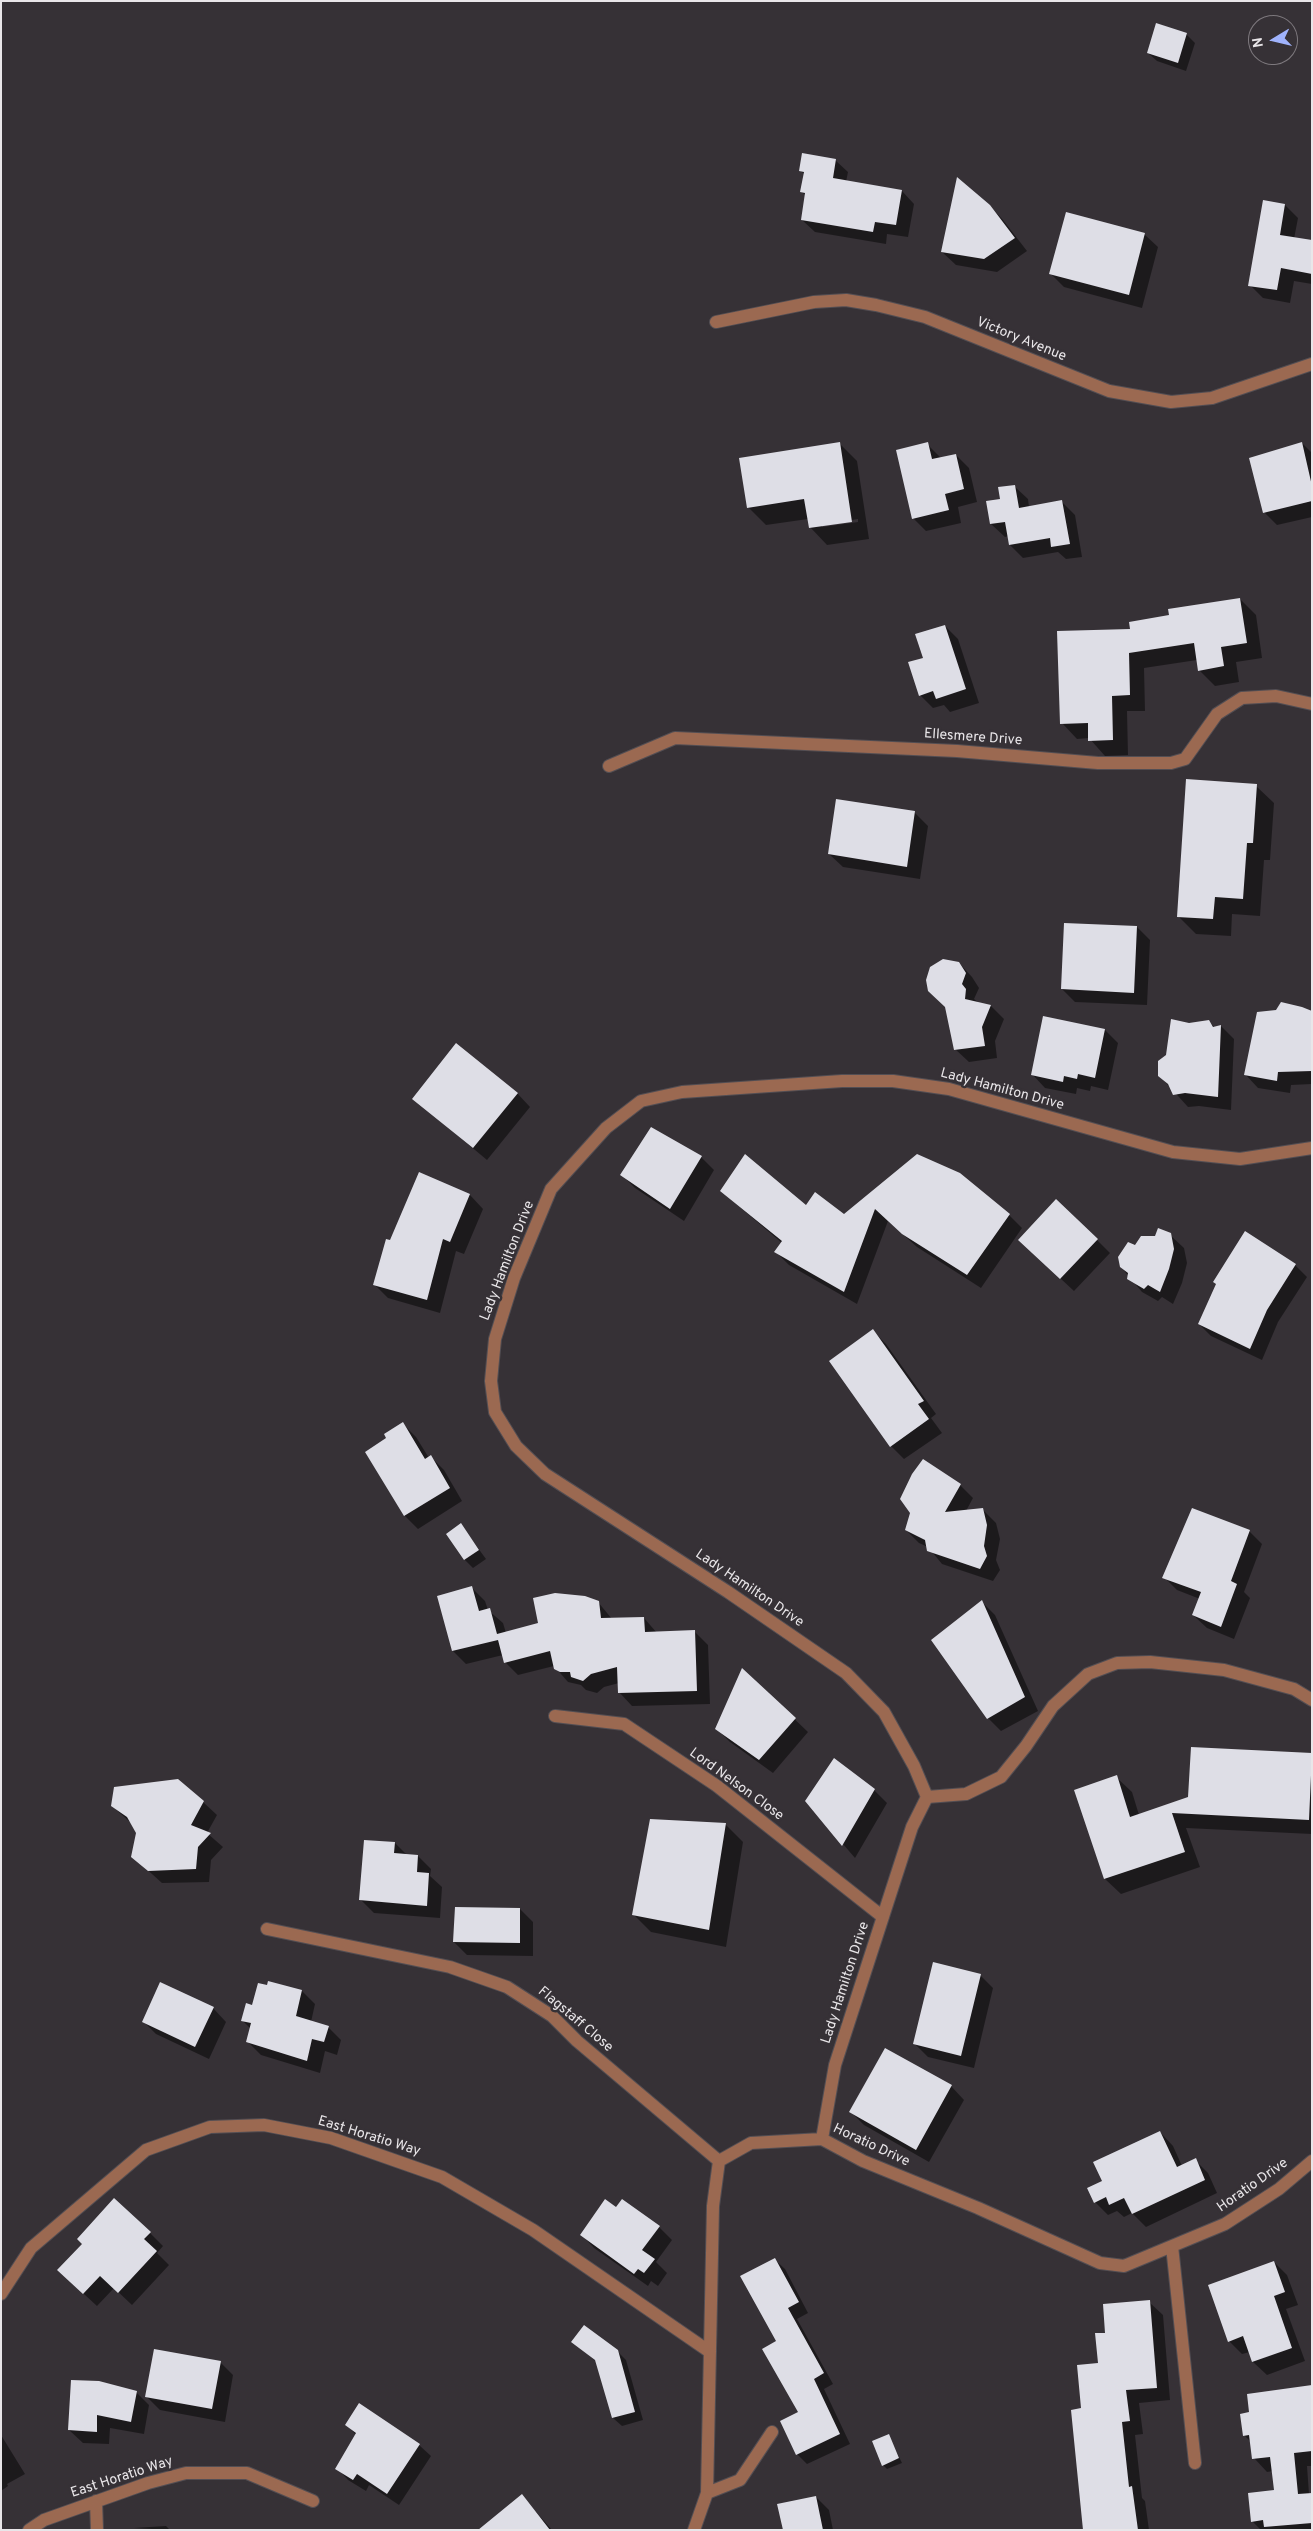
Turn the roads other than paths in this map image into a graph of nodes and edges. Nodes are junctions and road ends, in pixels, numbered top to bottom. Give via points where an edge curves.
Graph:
1 (716, 322) dead end
2 (1312, 364) edge
3 (1312, 704) edge
4 (609, 766) dead end
5 (1312, 1148) edge
6 (1312, 1700) edge
7 (554, 1716) dead end
8 (927, 1797) junction
9 (883, 1917) junction
10 (267, 1929) dead end
11 (822, 2139) junction
12 (718, 2161) junction
13 (1312, 2162) edge
14 (1172, 2246) junction
15 (1, 2294) edge
16 (710, 2352) junction
17 (772, 2432) dead end
18 (1195, 2462) dead end
19 (707, 2493) junction
20 (96, 2501) junction
21 (313, 2501) dead end
22 (29, 2530) edge
23 (97, 2530) edge
24 (694, 2530) edge

1 - 2 street, Victory Avenue via 814,302 846,300 876,304 925,317 1108,392 1171,402 1212,398
3 - 4 street, Ellesmere Drive via 1276,696 1242,698 1217,714 1186,759 1171,762 1098,763 957,751 675,738
5 - 8 street, Lady Hamilton Drive via 1240,1159 1173,1152 950,1089 892,1081 842,1082 682,1092 641,1101 606,1128 551,1189 514,1278 494,1339 491,1381 495,1412 516,1446 545,1474 846,1673 884,1712
6 - 8 street via 1294,1689 1224,1670 1150,1662 1118,1663 1088,1674 1054,1706 1001,1777 966,1794
7 - 9 street, Lord Nelson Close via 624,1724 718,1786
8 - 9 street, Lady Hamilton Drive via 912,1826
9 - 11 street, Lady Hamilton Drive via 835,2065
10 - 12 street, Flagstaff Close via 450,1967 507,1988 552,2016
11 - 12 street, Horatio Drive via 751,2143
11 - 14 street, Horatio Drive via 863,2161 1100,2263 1124,2266
12 - 16 street via 713,2206
13 - 14 street, Horatio Drive via 1279,2189 1225,2224
14 - 18 street
15 - 16 street, East Horatio Way via 31,2248 146,2150 210,2127 264,2125 331,2138 442,2177 533,2230
16 - 19 street
17 - 19 street via 740,2480
19 - 24 street
20 - 21 street, East Horatio Way via 186,2473 246,2473
20 - 22 street, East Horatio Way via 44,2520
20 - 23 street

